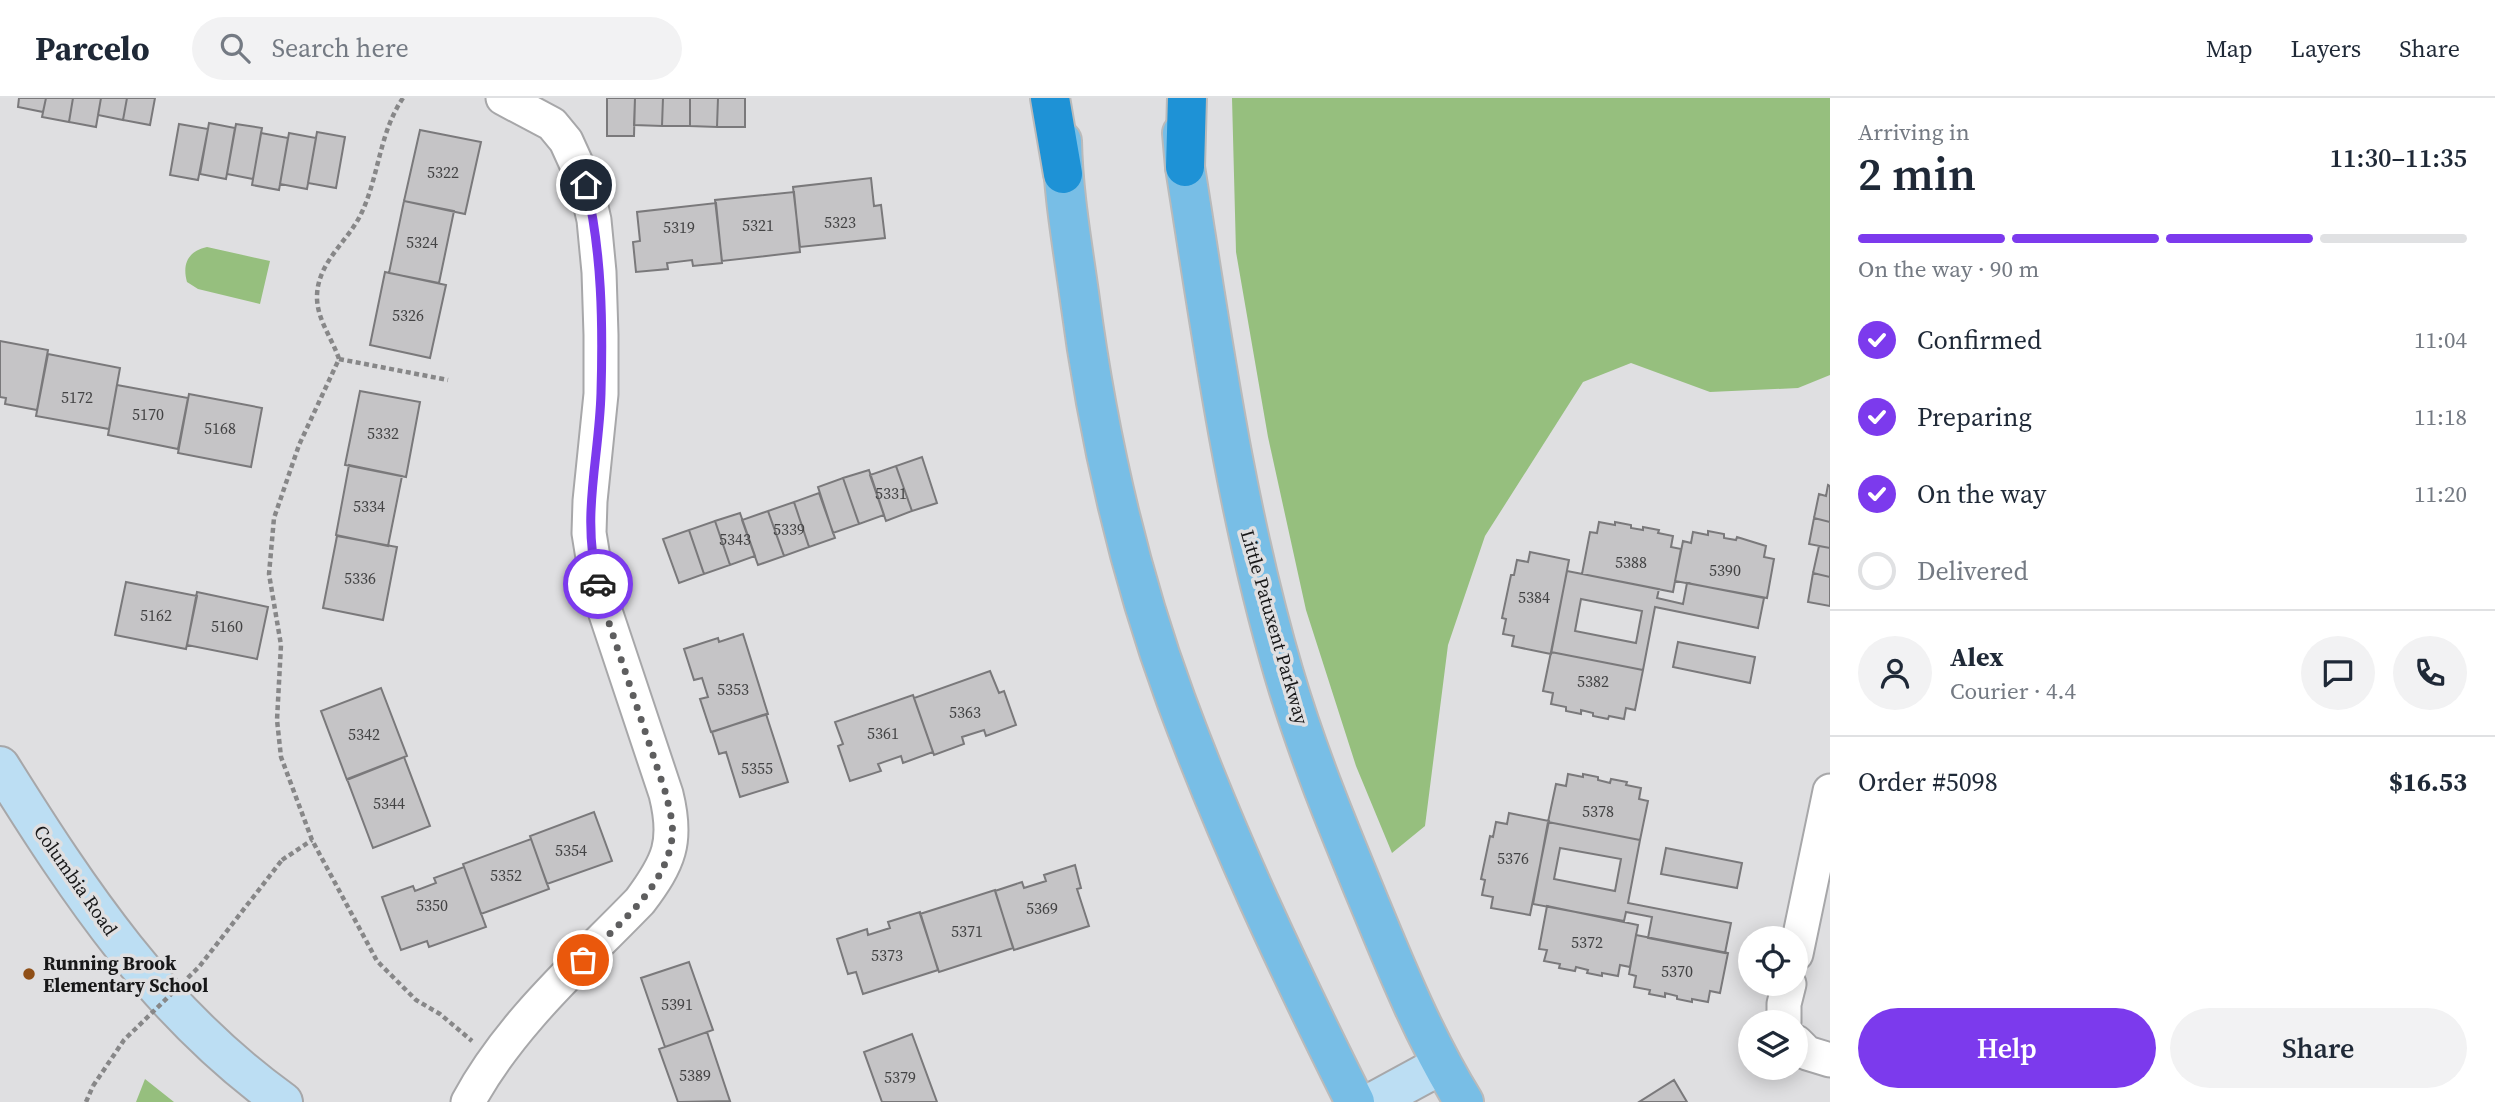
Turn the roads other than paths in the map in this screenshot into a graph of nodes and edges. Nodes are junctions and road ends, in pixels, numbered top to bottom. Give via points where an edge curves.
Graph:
1 (503, 98) edge
2 (1050, 98) edge
3 (1061, 98) edge
4 (1179, 98) edge
5 (1187, 98) edge
6 (1185, 167) junction
7 (1063, 174) junction
8 (0, 766) edge
9 (1830, 791) edge
10 (1802, 926) edge
11 (1808, 1053) edge
12 (1830, 1060) edge
13 (1441, 1065) junction
14 (283, 1102) edge
15 (468, 1102) edge
16 (1355, 1102) edge
17 (1373, 1102) edge
18 (1464, 1102) edge

1 - 15 street via 552,124 566,141 586,185 599,272 601,394 589,533 606,614 666,794 672,837 656,880 640,901 545,999 495,1058
2 - 7 highway
3 - 7 main road
4 - 6 main road, Little Patuxent Parkway
5 - 6 highway
6 - 13 main road, Little Patuxent Parkway via 1230,453 1284,675 1331,809
7 - 16 main road via 1086,347 1108,462 1139,585 1175,698 1230,838
8 - 14 main road, Columbia Road via 79,888 144,974 212,1044
9 - 10 street
11 - 12 street
13 - 17 main road
13 - 18 main road, Little Patuxent Parkway

